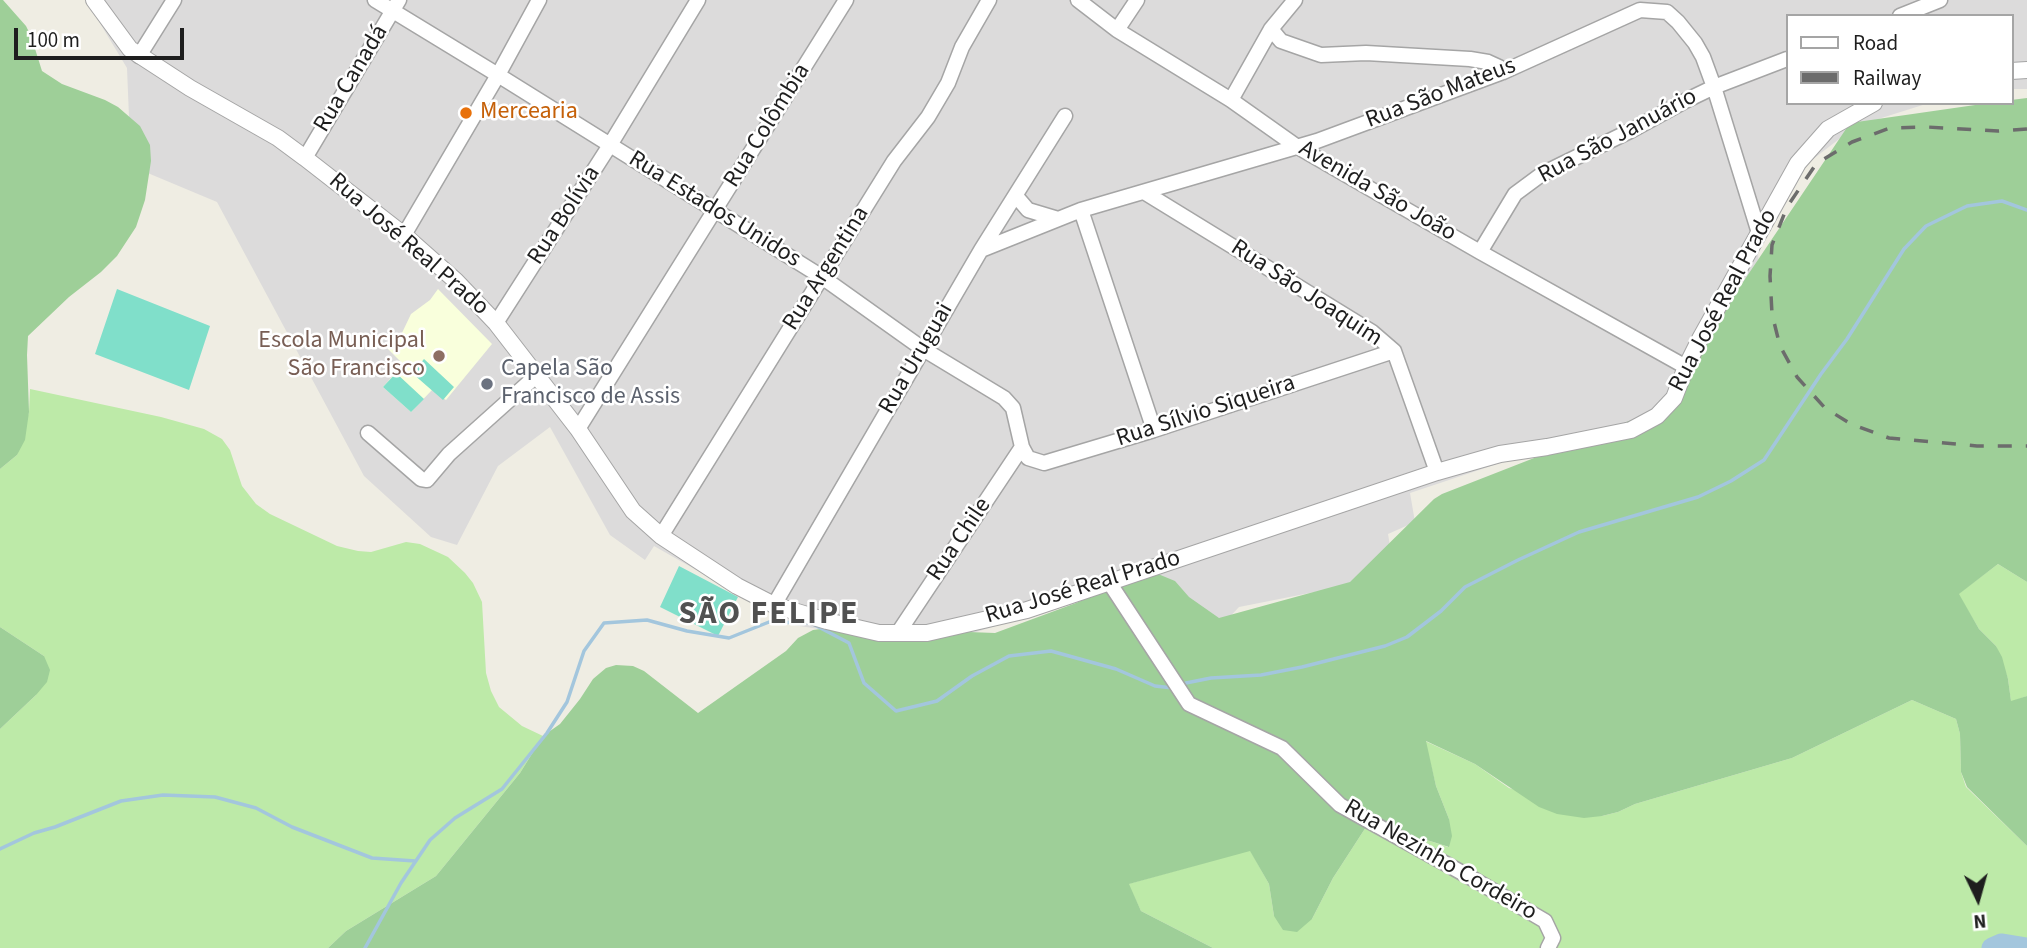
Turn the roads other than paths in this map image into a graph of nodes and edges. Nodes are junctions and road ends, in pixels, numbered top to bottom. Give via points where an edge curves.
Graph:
1 (94, 0) edge
2 (174, 0) edge
3 (374, 0) edge
4 (539, 0) edge
5 (698, 0) edge
6 (846, 0) edge
7 (989, 0) edge
8 (1079, 0) edge
9 (1138, 0) edge
10 (1295, 0) edge
11 (1940, 0) edge
12 (395, 6) edge
13 (1904, 14) edge
14 (1271, 29) junction
15 (1117, 30) junction
16 (139, 56) junction
17 (1786, 59) edge
18 (1503, 72) junction
19 (498, 75) junction
20 (1714, 87) junction
21 (1231, 100) junction
22 (1870, 105) edge
23 (1065, 116) dead end
24 (610, 145) junction
25 (1296, 146) junction
26 (305, 158) junction
27 (1143, 192) junction
28 (1016, 196) junction
29 (1081, 210) junction
30 (715, 211) junction
31 (1058, 219) junction
32 (1759, 233) junction
33 (404, 235) junction
34 (981, 250) junction
35 (1480, 252) junction
36 (822, 276) junction
37 (496, 323) junction
38 (923, 349) junction
39 (1394, 351) junction
40 (1686, 367) junction
41 (536, 376) junction
42 (578, 429) junction
43 (1154, 430) junction
44 (368, 433) dead end
45 (1022, 447) junction
46 (1437, 472) junction
47 (661, 536) junction
48 (1109, 582) junction
49 (774, 605) junction
50 (898, 633) junction
51 (1548, 948) edge

1 - 16 street, Rua José Real Prado
2 - 16 street
3 - 12 street, Rua Estados Unidos
4 - 19 street
5 - 24 street, Rua Bolívia
6 - 30 street, Rua Colômbia
7 - 36 street, Rua Argentina via 928,117 894,161
8 - 15 street, Avenida São João
9 - 15 street
10 - 14 street
11 - 13 street
12 - 19 street, Rua Estados Unidos
12 - 26 street, Rua Canadá
14 - 18 street via 1280,41 1321,55 1470,59 1488,62
14 - 21 street
15 - 21 street, Avenida São João
16 - 26 street, Rua José Real Prado
17 - 20 street, Rua São Januário
18 - 20 street, Rua São Mateus via 1640,10 1667,12 1678,22 1703,57
18 - 25 street, Rua São Mateus
19 - 24 street, Rua Estados Unidos
19 - 33 street
20 - 32 street, Rua São Mateus
20 - 35 street, Rua São Januário via 1542,174 1515,194
21 - 25 street, Avenida São João
22 - 32 street, Rua José Real Prado via 1828,129 1798,163
23 - 28 street, Rua Uruguai
24 - 30 street, Rua Estados Unidos
24 - 37 street, Rua Bolívia
25 - 27 street, Rua São Mateus
25 - 35 street, Avenida São João
26 - 33 street, Rua José Real Prado
27 - 29 street, Rua São Mateus
27 - 39 street, Rua São Joaquim via 1372,332
28 - 31 street via 1028,210
28 - 34 street, Rua Uruguai
29 - 31 street, Rua São Mateus
29 - 43 street
30 - 36 street, Rua Estados Unidos
30 - 42 street, Rua Colômbia
31 - 34 street, Rua São Mateus
32 - 40 street, Rua José Real Prado
33 - 37 street, Rua José Real Prado
34 - 38 street, Rua Uruguai
35 - 40 street, Avenida São João
36 - 38 street, Rua Estados Unidos
36 - 47 street, Rua Argentina
37 - 41 street, Rua José Real Prado
38 - 45 street, Rua Estados Unidos via 1004,398 1013,408
38 - 49 street, Rua Uruguai
39 - 43 street, Rua Sílvio Siqueira
39 - 46 street, Rua São Joaquim
40 - 46 street, Rua José Real Prado via 1674,398 1657,416 1632,430 1500,454
41 - 42 street, Rua José Real Prado
41 - 44 street via 426,480
42 - 47 street, Rua José Real Prado via 633,511
43 - 45 street, Rua Sílvio Siqueira via 1044,463 1028,458
45 - 50 street, Rua Chile
46 - 48 street, Rua José Real Prado
47 - 49 street, Rua José Real Prado
48 - 50 street, Rua José Real Prado via 1027,610 927,633
48 - 51 street, Rua Nezinho Cordeiro via 1189,704 1282,748 1340,805 1545,921 1553,938
49 - 50 street, Rua José Real Prado via 880,633

